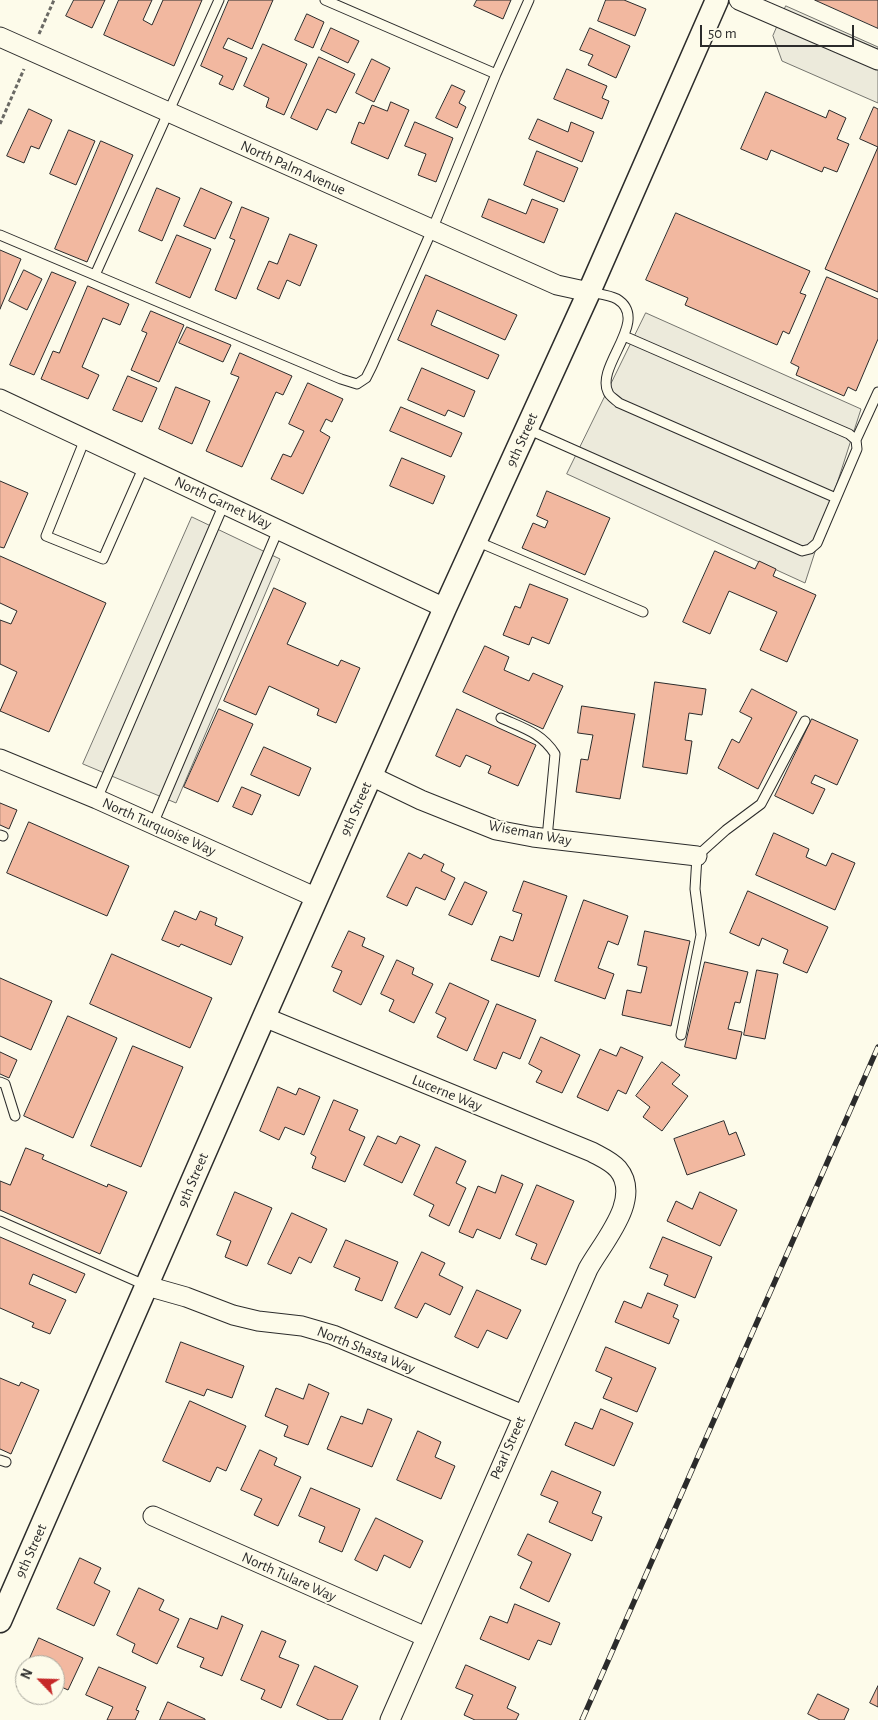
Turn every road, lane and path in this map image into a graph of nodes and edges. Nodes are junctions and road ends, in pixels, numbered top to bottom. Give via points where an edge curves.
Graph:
1 (54, 0) edge
2 (219, 0) edge
3 (325, 0) edge
4 (529, 0) edge
5 (718, 0) edge
6 (739, 0) edge
7 (0, 37) edge
8 (38, 37) dead end
9 (878, 60) edge
10 (23, 71) dead end
11 (496, 74) junction
12 (168, 112) junction
13 (0, 124) edge
14 (432, 230) junction
15 (0, 235) edge
16 (94, 275) junction
17 (589, 292) junction
18 (624, 336) junction
19 (878, 392) edge
20 (0, 399) edge
21 (527, 429) junction
22 (85, 439) junction
23 (856, 440) junction
24 (144, 466) junction
25 (836, 498) junction
26 (224, 504) junction
27 (278, 530) junction
28 (476, 541) junction
29 (445, 608) junction
30 (643, 612) dead end
31 (501, 718) dead end
32 (805, 721) dead end
33 (0, 759) edge
34 (371, 776) junction
35 (97, 799) junction
36 (153, 824) junction
37 (546, 838) junction
38 (697, 856) junction
39 (317, 898) junction
40 (264, 1016) junction
41 (681, 1035) dead end
42 (0, 1082) edge
43 (15, 1116) dead end
44 (623, 1178) joint
45 (0, 1220) edge
46 (147, 1286) junction
47 (523, 1415) junction
48 (153, 1516) dead end
49 (0, 1621) edge
50 (426, 1638) junction
51 (390, 1720) edge

1 - 8 path
2 - 12 lane
3 - 11 lane
4 - 11 lane
5 - 17 street, 9th Street
6 - 9 street
7 - 12 street, North Palm Avenue
10 - 13 path
11 - 14 lane
12 - 14 street, North Palm Avenue
12 - 16 lane
14 - 16 lane via 372,366 366,378 357,384
14 - 17 street, North Palm Avenue via 557,285
15 - 16 lane
17 - 18 lane via 619,300 628,321
17 - 21 street, 9th Street
18 - 23 lane via 849,434
18 - 25 lane via 605,378 608,393 619,403
19 - 23 lane
20 - 22 street, North Garnet Way
21 - 25 lane via 802,551 817,543
21 - 28 street, 9th Street
22 - 24 street, North Garnet Way
22 - 24 lane via 46,536 103,559
23 - 25 lane via 857,449
24 - 26 street, North Garnet Way
26 - 27 street, North Garnet Way
26 - 35 lane
27 - 29 street, North Garnet Way
27 - 36 lane
28 - 29 street, 9th Street
28 - 30 lane
29 - 34 street, 9th Street
31 - 37 lane via 537,734 555,754
32 - 38 lane via 761,804
33 - 35 street, North Turquoise Way
34 - 37 street, Wiseman Way via 420,800 496,830
34 - 39 street, 9th Street
35 - 36 street, North Turquoise Way
36 - 39 street, North Turquoise Way
37 - 38 street, Wiseman Way
38 - 41 lane via 695,889 701,935
39 - 40 street, 9th Street
40 - 44 street, Lucerne Way via 592,1152 607,1160
40 - 46 street, 9th Street
42 - 43 lane via 5,1084
44 - 47 street, Pearl Street via 626,1200 617,1223 588,1269
45 - 46 lane
46 - 47 street, North Shasta Way via 233,1315 302,1326 333,1335
46 - 49 street, 9th Street
47 - 50 street, Pearl Street
48 - 50 street, North Tulare Way
50 - 51 street, Pearl Street

